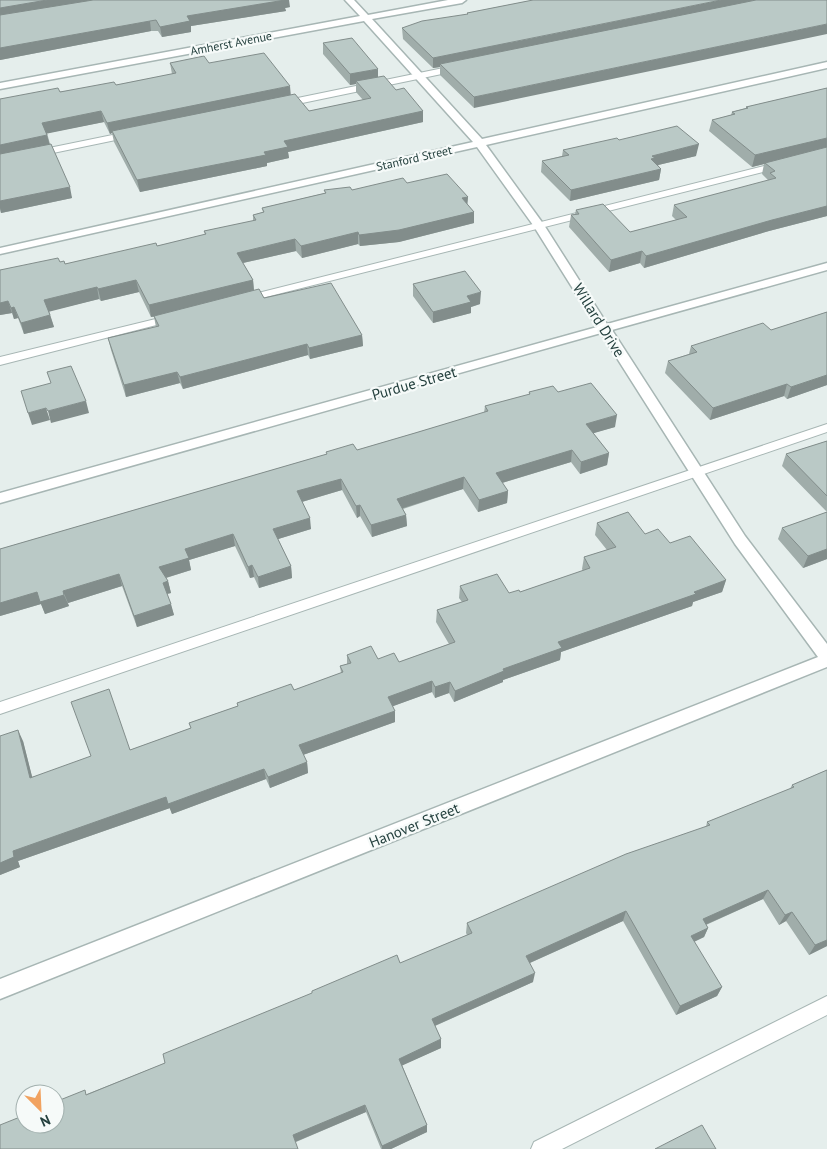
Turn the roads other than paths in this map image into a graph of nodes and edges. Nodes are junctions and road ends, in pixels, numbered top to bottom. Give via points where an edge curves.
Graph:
1 (349, 0) edge
2 (462, 0) edge
3 (366, 18) junction
4 (827, 65) edge
5 (470, 66) edge
6 (421, 76) junction
7 (0, 86) edge
8 (274, 105) edge
9 (137, 133) edge
10 (480, 143) junction
11 (0, 160) edge
12 (788, 163) edge
13 (538, 225) junction
14 (0, 251) edge
15 (827, 266) edge
16 (231, 303) edge
17 (183, 315) edge
18 (605, 329) junction
19 (0, 361) edge
20 (827, 428) edge
21 (695, 473) junction
22 (0, 498) edge
23 (827, 658) edge
24 (0, 708) edge
25 (0, 990) edge
26 (827, 1005) edge
27 (541, 1149) edge

1 - 3 street, Willard Drive
2 - 3 street, Amherst Avenue
3 - 6 street, Willard Drive
3 - 7 street, Amherst Avenue
4 - 10 street, Stanford Street
5 - 6 lane
6 - 8 lane
6 - 10 street, Willard Drive
9 - 11 lane
10 - 13 street, Willard Drive
10 - 14 street, Stanford Street
12 - 13 lane
13 - 16 lane
13 - 18 street, Willard Drive
15 - 18 street, Purdue Street
17 - 19 lane
18 - 21 street, Willard Drive
18 - 22 street, Purdue Street
20 - 21 lane
21 - 23 street, Willard Drive
21 - 24 lane
23 - 25 street, Hanover Street
26 - 27 lane

